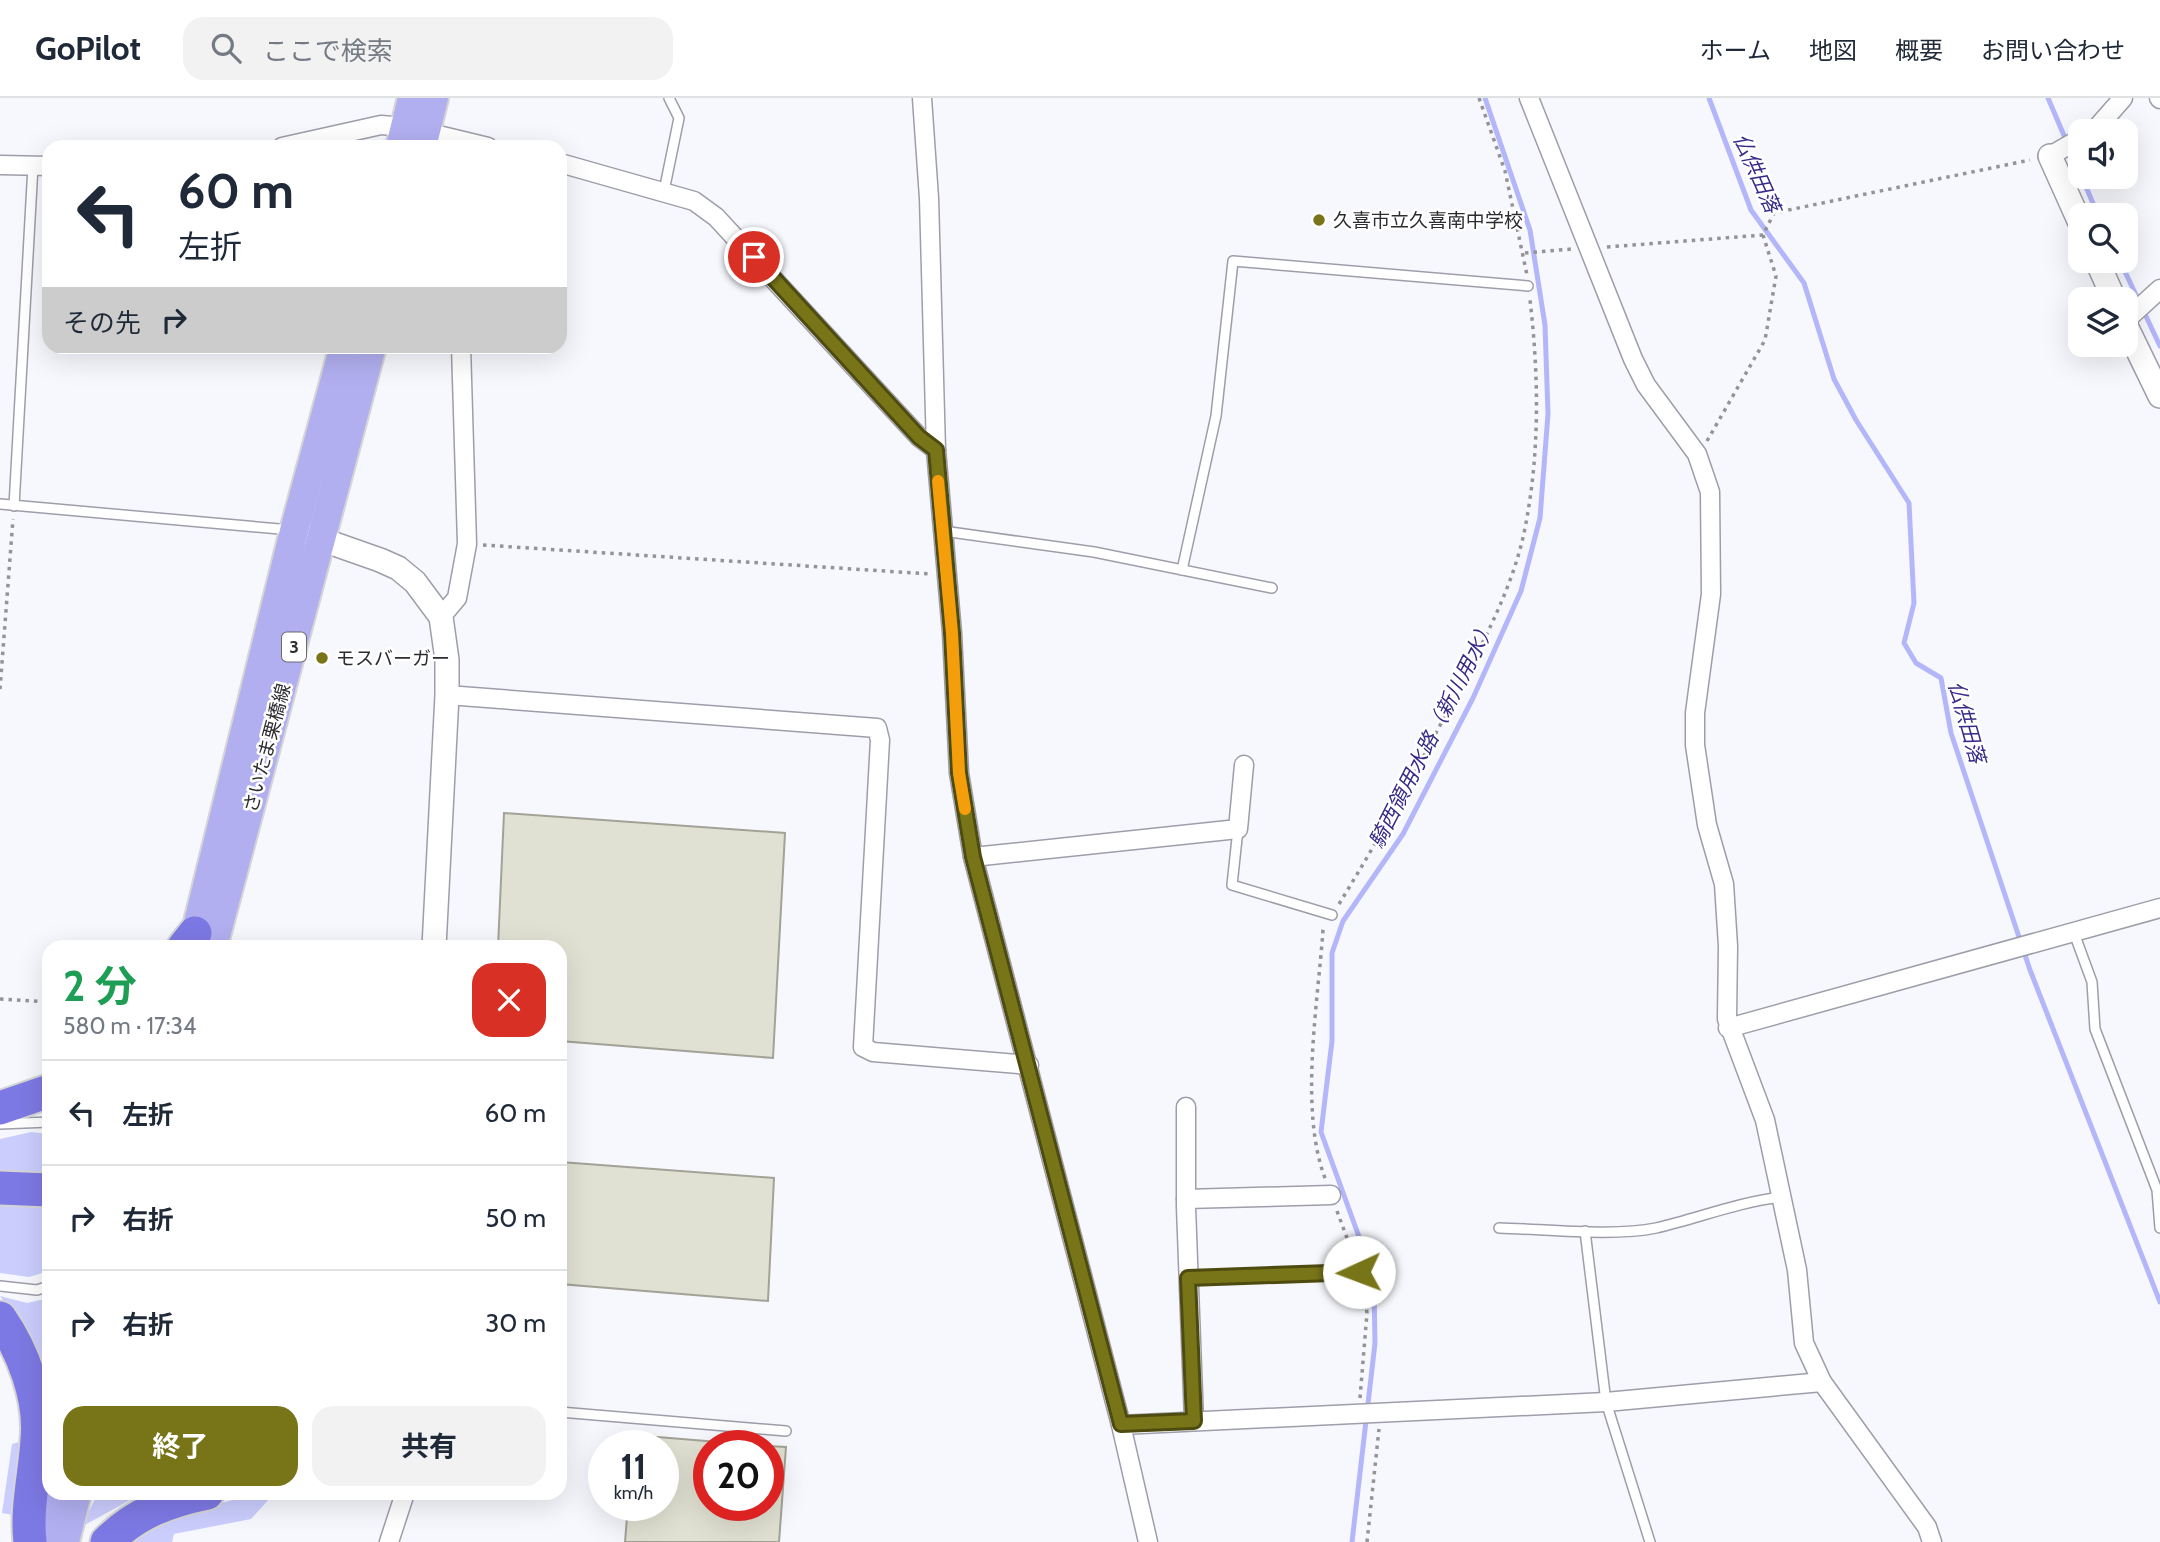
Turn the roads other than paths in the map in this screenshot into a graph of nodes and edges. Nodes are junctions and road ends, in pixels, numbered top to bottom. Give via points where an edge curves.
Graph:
1 (412, 98) edge
2 (435, 98) edge
3 (668, 98) edge
4 (922, 98) edge
5 (1529, 98) edge
6 (2123, 98) edge
7 (2105, 119) edge
8 (413, 139) edge
9 (310, 140) edge
10 (2068, 146) edge
11 (2050, 156) joint
12 (0, 165) edge
13 (567, 165) edge
14 (41, 166) edge
15 (664, 191) junction
16 (2071, 203) edge
17 (1528, 286) road end
18 (2160, 289) edge
19 (2138, 309) edge
20 (2138, 351) edge
21 (342, 354) edge
22 (370, 354) edge
23 (461, 354) edge
24 (2160, 396) edge
25 (936, 450) junction
26 (0, 504) edge
27 (14, 506) junction
28 (294, 531) junction
29 (943, 531) junction
30 (323, 539) junction
31 (1182, 570) junction
32 (1272, 588) dead end
33 (441, 617) junction
34 (447, 695) junction
35 (1244, 765) dead end
36 (1238, 829) junction
37 (973, 857) junction
38 (2160, 908) edge
39 (1332, 915) road end
40 (2074, 933) junction
41 (197, 940) edge
42 (197, 940) edge
43 (434, 940) edge
44 (1728, 1028) junction
45 (1029, 1065) junction
46 (42, 1093) edge
47 (1186, 1107) dead end
48 (0, 1108) edge
49 (42, 1122) edge
50 (0, 1124) edge
51 (0, 1188) edge
52 (42, 1190) edge
53 (1331, 1195) road end
54 (1782, 1198) junction
55 (1186, 1199) junction
56 (0, 1209) edge
57 (42, 1210) edge
58 (1499, 1228) dead end
59 (2160, 1228) edge
60 (1585, 1231) junction
61 (1359, 1272) road end
62 (1188, 1278) junction
63 (0, 1286) edge
64 (42, 1288) edge
65 (0, 1318) edge
66 (1822, 1382) junction
67 (1606, 1402) junction
68 (567, 1413) edge
69 (1194, 1421) junction
70 (1121, 1424) junction
71 (786, 1431) dead end
72 (49, 1500) edge
73 (75, 1500) edge
74 (181, 1500) edge
75 (403, 1500) edge
76 (30, 1542) edge
77 (38, 1542) edge
78 (65, 1542) edge
79 (107, 1542) edge
80 (389, 1542) edge
81 (1148, 1542) edge
82 (1650, 1542) edge
83 (1933, 1542) edge

1 - 8 main road
2 - 8 main road
3 - 15 lane via 679,118
4 - 25 street
5 - 44 street via 1638,371 1697,454 1710,492 1710,608 1694,734 1704,810 1724,884
6 - 7 street
8 - 9 street via 366,126
10 - 11 street
11 - 16 street
12 - 14 street
13 - 15 street
14 - 27 lane
15 - 25 street via 694,201 716,217
17 - 31 lane via 1233,261 1216,416
18 - 19 street
20 - 24 street
21 - 28 main road, さいたま栗橋線 / 3
22 - 30 main road, さいたま栗橋線 / 3
23 - 33 street via 467,544 457,598
25 - 29 street
26 - 27 lane
27 - 28 lane
28 - 30 street
28 - 41 main road, さいたま栗橋線 / 3
29 - 31 lane via 1094,552
29 - 37 street via 959,773
30 - 33 street via 398,568 415,582
30 - 42 main road, さいたま栗橋線 / 3
31 - 32 lane
33 - 34 street
34 - 43 street
34 - 45 street via 877,728 880,740 863,1047 873,1052
35 - 36 street
36 - 37 street
36 - 39 lane via 1232,885
37 - 45 street
38 - 40 street
40 - 44 street
40 - 59 lane via 2092,982 2095,1029 2157,1190
44 - 54 street via 1765,1120
45 - 70 street
46 - 48 highway
47 - 55 street
49 - 50 lane
51 - 52 highway
53 - 55 street
54 - 60 lane via 1748,1201 1653,1228
54 - 66 street via 1797,1270 1804,1343
55 - 62 street
56 - 57 highway
58 - 60 lane
60 - 67 lane
61 - 62 lane
62 - 69 street
63 - 64 lane
65 - 76 highway via 24,1364 36,1413
66 - 67 street
66 - 83 street via 1927,1527
67 - 69 street
67 - 82 lane
68 - 71 lane
69 - 70 street
70 - 81 street
72 - 77 main road
73 - 78 main road
74 - 79 highway via 133,1520
75 - 80 street

